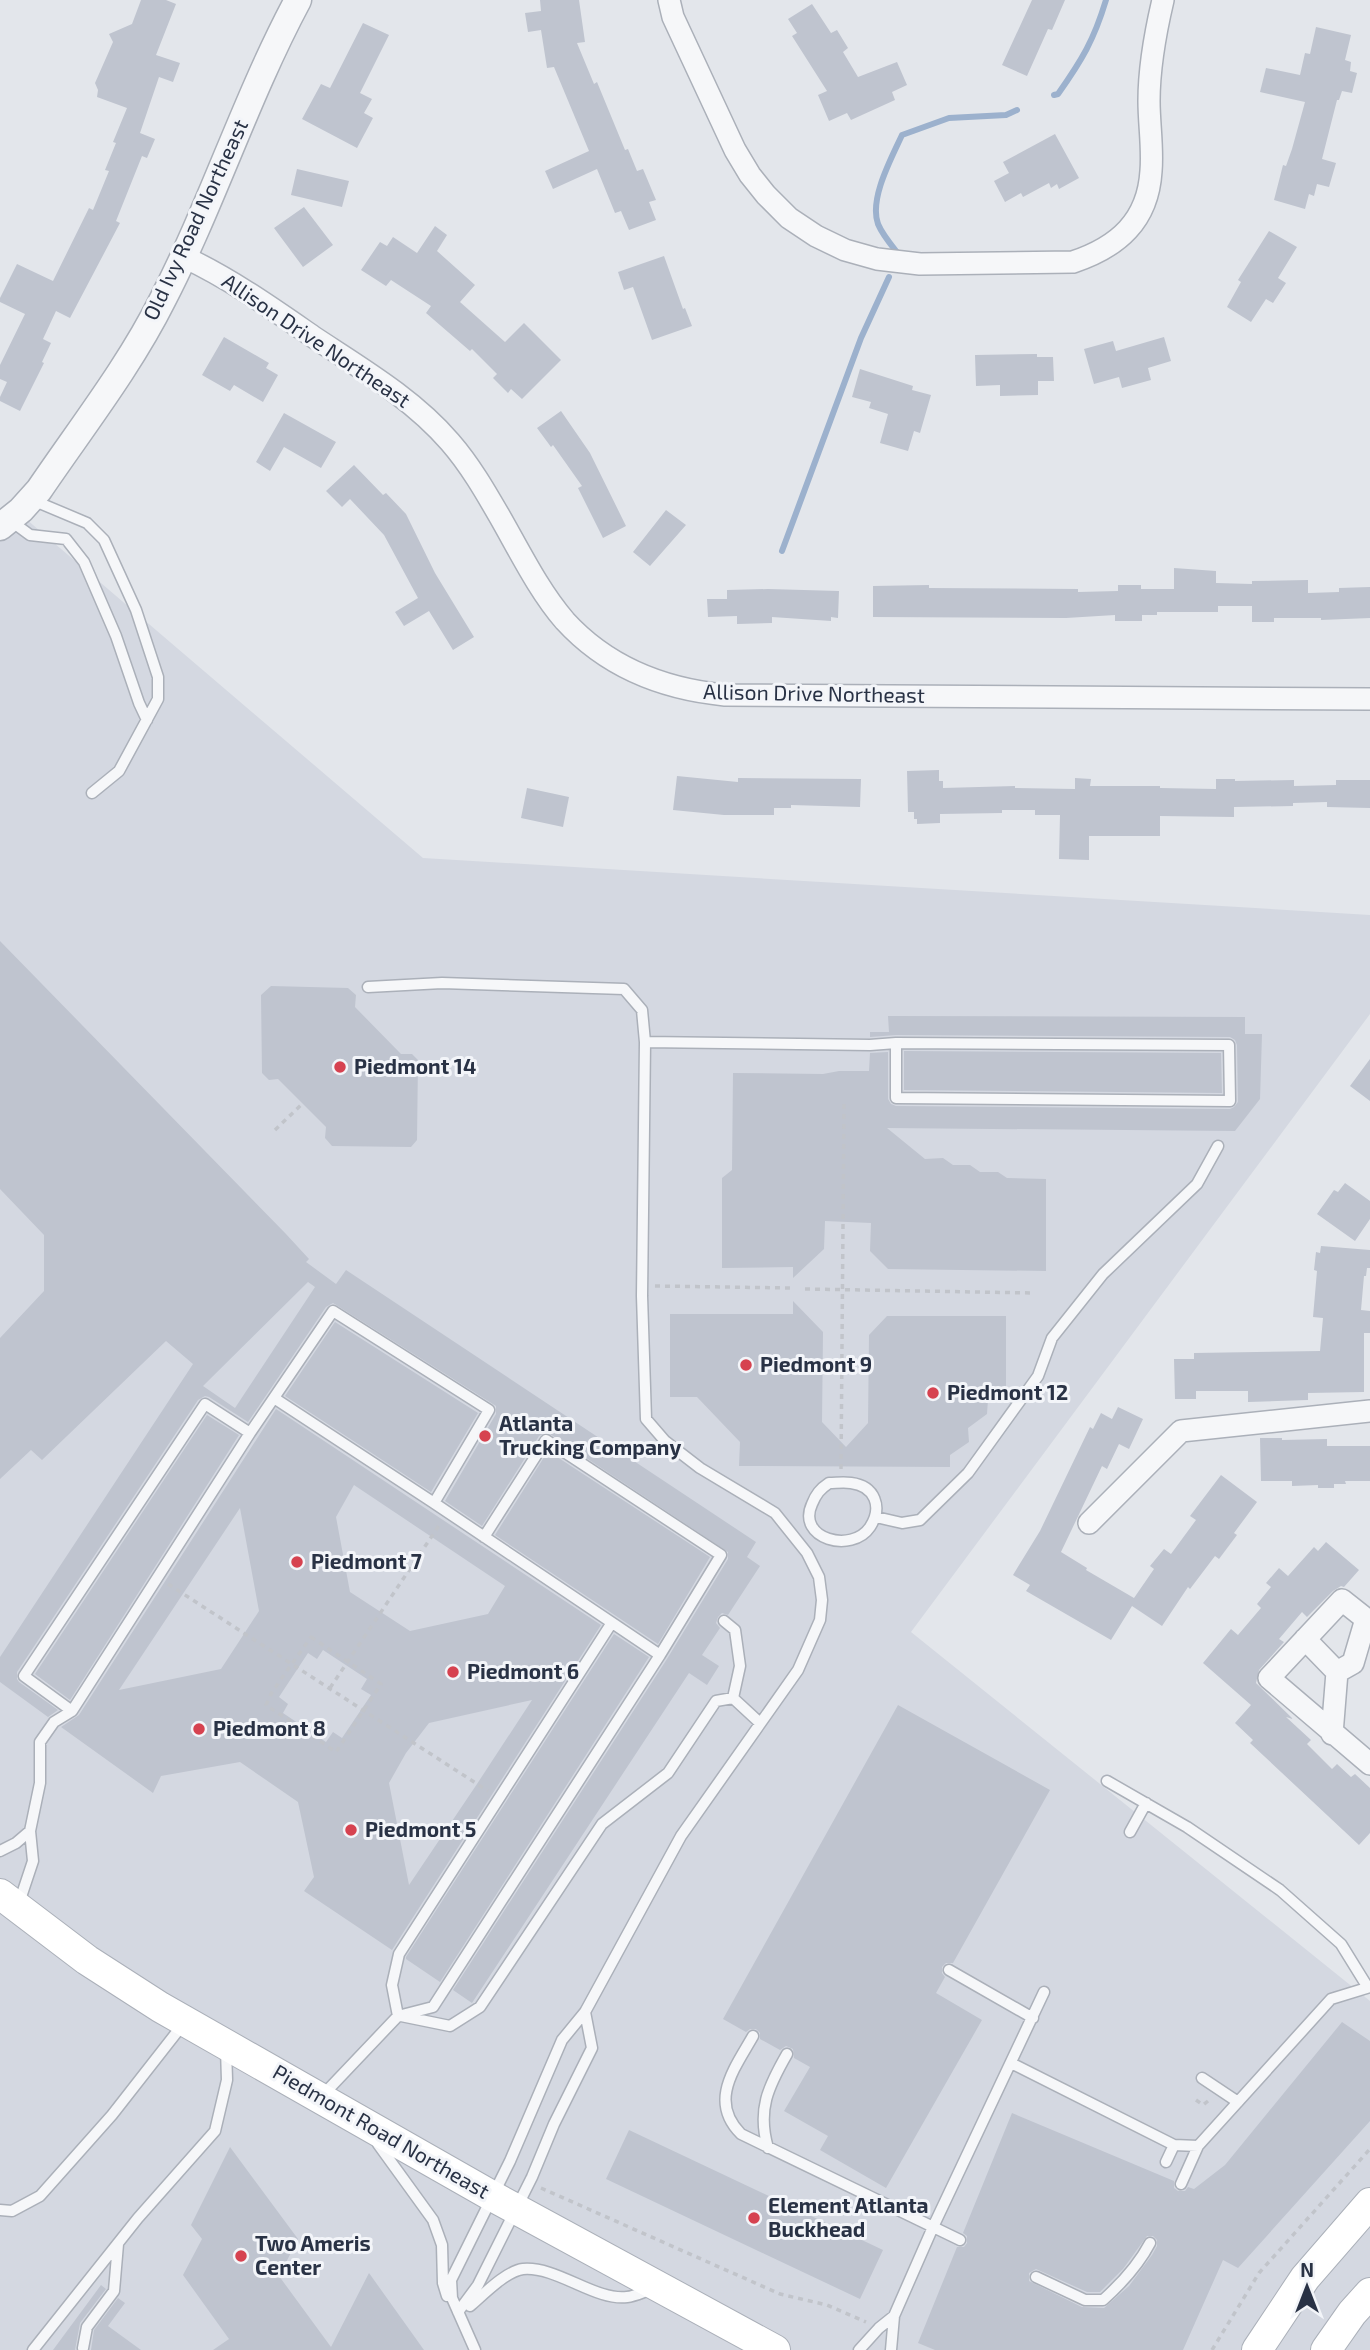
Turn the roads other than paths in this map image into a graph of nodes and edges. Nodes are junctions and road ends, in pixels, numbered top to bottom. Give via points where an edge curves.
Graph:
1 (298, 0) edge
2 (669, 0) edge
3 (1163, 0) edge
4 (184, 257) junction
5 (30, 499) junction
6 (5, 523) edge
7 (1370, 699) edge
8 (147, 720) junction
9 (92, 793) dead end
10 (369, 987) dead end
11 (645, 1042) junction
12 (896, 1043) junction
13 (1218, 1146) dead end
14 (274, 1398) junction
15 (1370, 1411) edge
16 (250, 1433) junction
17 (434, 1503) junction
18 (876, 1517) junction
19 (1089, 1523) dead end
20 (817, 1533) junction
21 (484, 1538) junction
22 (802, 1547) junction
23 (724, 1621) dead end
24 (611, 1624) junction
25 (1306, 1639) junction
26 (660, 1655) junction
27 (1337, 1672) junction
28 (733, 1698) junction
29 (72, 1711) junction
30 (760, 1723) junction
31 (1332, 1734) junction
32 (1370, 1764) edge
33 (1107, 1781) dead end
34 (1146, 1803) junction
35 (30, 1831) junction
36 (1130, 1832) dead end
37 (0, 1852) edge
38 (9, 1901) edge
39 (949, 1970) dead end
40 (1369, 1987) edge
41 (1044, 1993) dead end
42 (585, 2012) junction
43 (398, 2016) junction
44 (1033, 2018) junction
45 (185, 2021) junction
46 (753, 2036) dead end
47 (226, 2044) junction
48 (788, 2054) dead end
49 (1011, 2063) junction
50 (1202, 2078) dead end
51 (321, 2098) junction
52 (1238, 2102) junction
53 (356, 2118) junction
54 (1174, 2145) junction
55 (1198, 2146) junction
56 (768, 2148) junction
57 (1166, 2162) dead end
58 (1181, 2184) dead end
59 (504, 2202) junction
60 (1370, 2203) edge
61 (0, 2210) edge
62 (933, 2227) junction
63 (960, 2240) dead end
64 (1150, 2243) dead end
65 (118, 2244) junction
66 (1036, 2277) dead end
67 (657, 2287) junction
68 (1370, 2293) edge
69 (458, 2312) junction
70 (894, 2316) junction
71 (1264, 2338) edge
72 (83, 2348) dead end
73 (33, 2350) edge
74 (475, 2350) edge
75 (775, 2350) edge
76 (859, 2350) edge
77 (891, 2350) edge
78 (1234, 2350) edge
79 (1326, 2350) edge

1 - 4 street, Old Ivy Road Northeast via 272,49
2 - 3 street via 735,150 766,195 800,225 845,250 920,264 1073,262 1118,241 1146,200 1152,171 1150,68
4 - 5 street, Old Ivy Road Northeast via 137,346
4 - 7 street, Allison Drive Northeast via 229,280 423,414 473,472 564,620 607,657 654,682 725,695
5 - 6 street, Old Ivy Road Northeast
5 - 8 lane via 87,523 104,540 136,610 158,677 158,699
6 - 8 lane via 30,534 66,539 84,562
8 - 9 lane via 119,771
10 - 11 lane via 442,983 624,989 642,1010
11 - 12 lane
11 - 22 lane via 642,1286 646,1419 665,1441 700,1468 775,1513
12 - 12 lane via 1229,1045 1230,1101 896,1098
13 - 18 lane via 1197,1184 1104,1274 1052,1338 1038,1376 968,1473 920,1520 902,1523
14 - 16 lane
14 - 17 lane
14 - 17 lane via 332,1311 489,1410
15 - 19 street via 1181,1431
16 - 29 lane
16 - 29 lane via 205,1404 24,1676
17 - 21 lane
18 - 20 lane via 857,1539 835,1541
18 - 20 lane via 874,1495 864,1487 829,1483 814,1498 808,1515
20 - 22 lane
21 - 24 lane
21 - 26 lane via 547,1440 720,1555
22 - 30 lane via 819,1577 820,1620 798,1670
23 - 28 lane via 735,1630 740,1666
24 - 26 lane
24 - 43 lane via 399,1954 392,1985
25 - 27 street
25 - 27 street via 1342,1600 1366,1619 1353,1663
25 - 31 street via 1269,1678
26 - 43 lane via 433,2007
27 - 31 street
28 - 30 lane
28 - 43 lane via 716,1701 668,1773 602,1824 480,2007 450,2026
29 - 35 lane via 54,1722 40,1742 40,1783
30 - 42 lane via 681,1836
31 - 32 street
33 - 34 lane
34 - 36 lane
34 - 40 lane via 1279,1889 1341,1944
35 - 37 lane
35 - 38 lane via 33,1861
38 - 45 main road, Piedmont Road Northeast via 87,1960
39 - 44 lane
40 - 52 lane via 1331,2000
41 - 44 lane
42 - 59 lane via 562,2040 510,2161
42 - 59 lane via 592,2048 532,2177
43 - 51 lane
44 - 49 lane
45 - 47 main road, Piedmont Road Northeast
45 - 61 lane via 112,2115 40,2196 12,2211
46 - 56 lane via 727,2085 727,2114 741,2134
47 - 51 main road, Piedmont Road Northeast
47 - 65 lane via 227,2080 215,2131
48 - 56 lane via 770,2084 764,2107
49 - 54 lane
49 - 62 lane
50 - 52 lane
51 - 53 main road, Piedmont Road Northeast
52 - 55 lane
53 - 59 main road, Piedmont Road Northeast
53 - 69 lane via 433,2220 442,2245 443,2283 449,2304
54 - 55 lane
54 - 57 lane
55 - 58 lane
56 - 62 lane
59 - 67 main road, Piedmont Road Northeast
59 - 69 lane via 474,2293
59 - 69 lane via 450,2280
60 - 71 main road via 1305,2278
62 - 63 lane
62 - 70 lane
64 - 66 lane via 1122,2283 1103,2300 1084,2300
65 - 72 lane via 114,2291 87,2327
65 - 73 lane
67 - 69 lane via 626,2298 597,2292 556,2274 523,2269 497,2282
67 - 75 main road, Piedmont Road Northeast
68 - 79 main road
69 - 74 lane
70 - 76 lane
70 - 77 lane
71 - 78 main road

